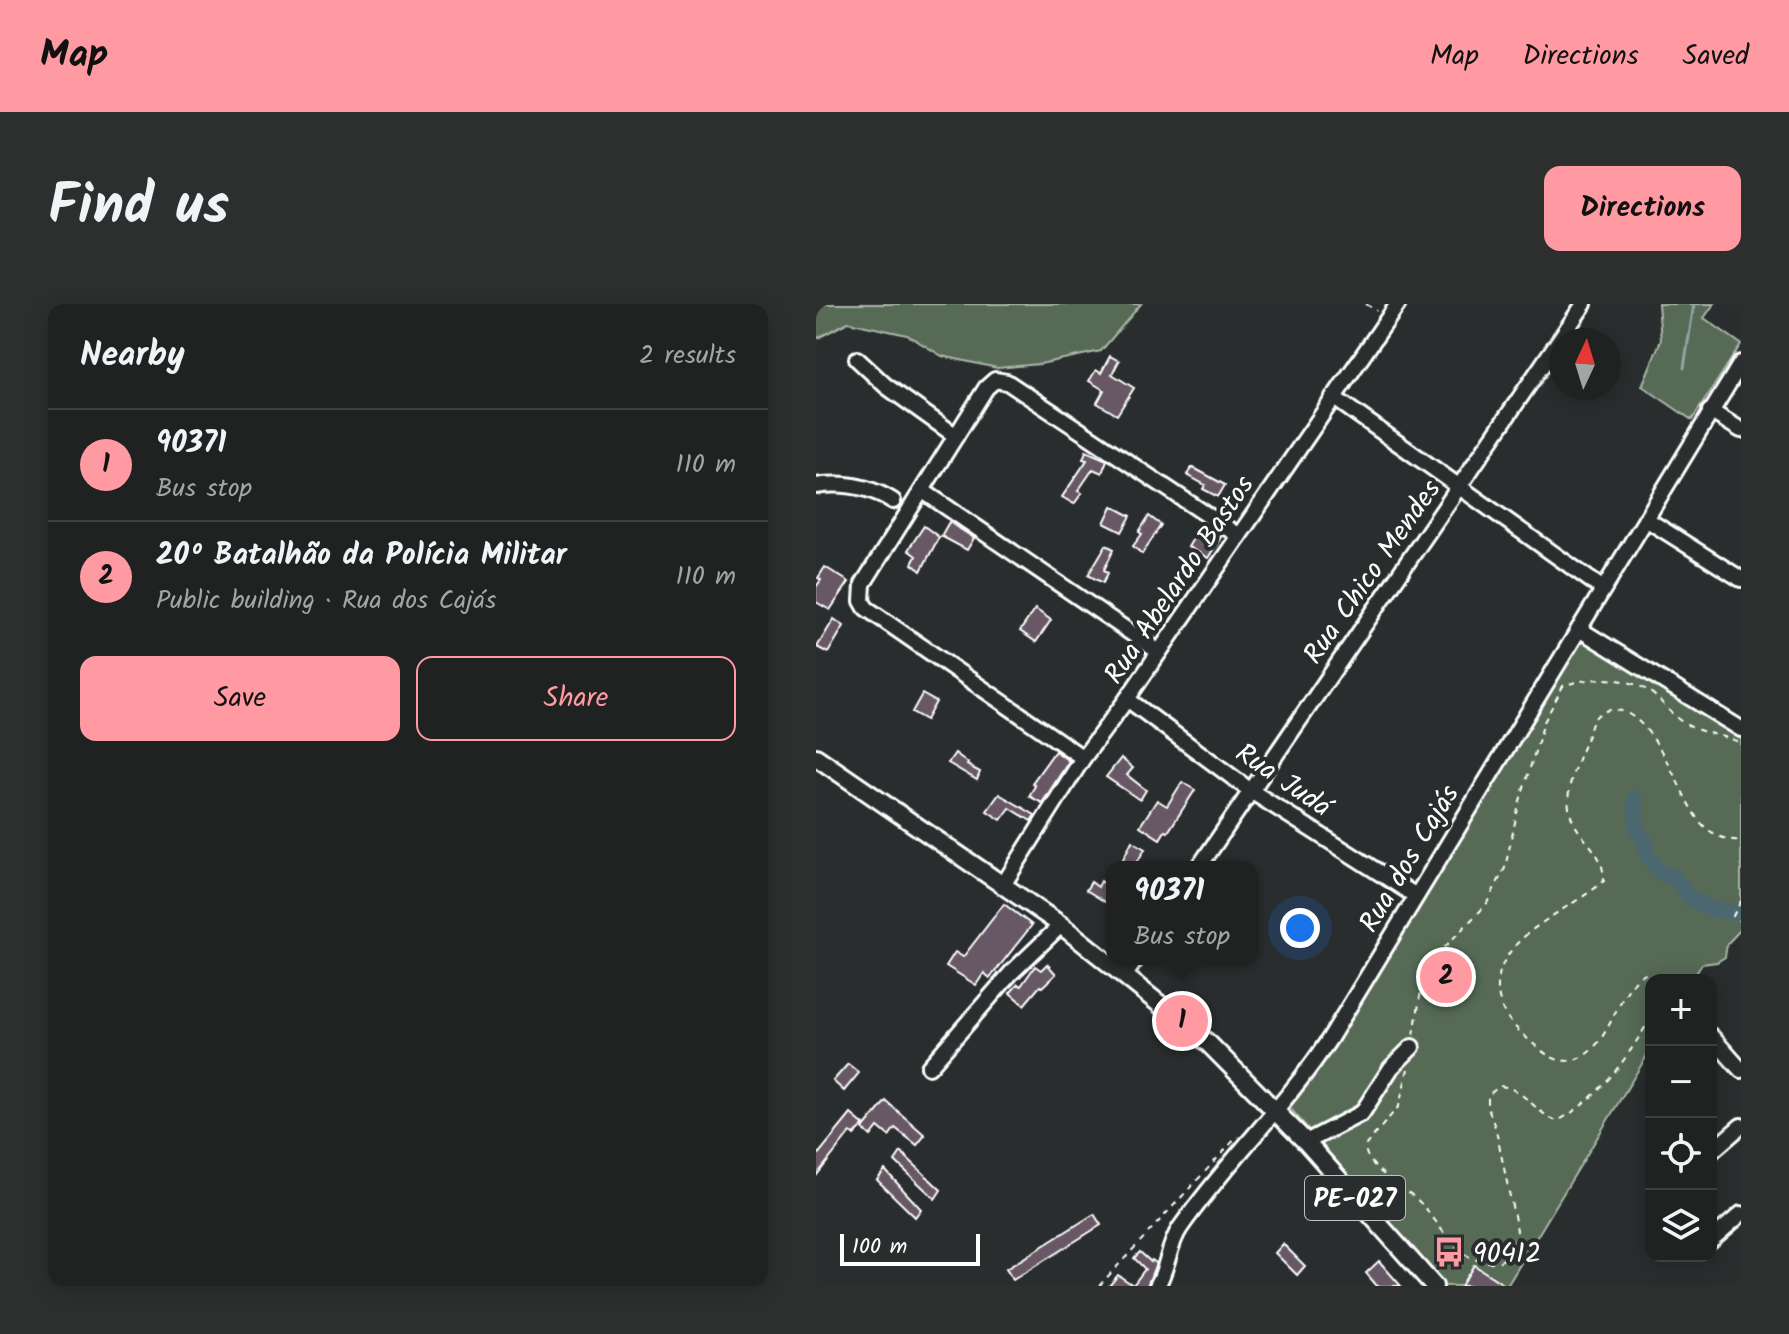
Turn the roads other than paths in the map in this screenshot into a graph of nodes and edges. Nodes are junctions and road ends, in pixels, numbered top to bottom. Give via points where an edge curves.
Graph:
1 (1398, 304) edge
2 (1584, 304) edge
3 (857, 359) dead end
4 (1741, 363) edge
5 (1333, 397) junction
6 (1710, 411) junction
7 (1741, 430) edge
8 (956, 436) junction
9 (816, 486) edge
10 (1461, 487) junction
11 (923, 491) junction
12 (893, 501) dead end
13 (1646, 519) junction
14 (1239, 536) junction
15 (1741, 579) edge
16 (1603, 589) junction
17 (1579, 629) junction
18 (1159, 652) junction
19 (1127, 699) junction
20 (1741, 729) edge
21 (816, 757) edge
22 (1083, 758) junction
23 (1251, 791) junction
24 (1203, 861) edge
25 (1003, 885) junction
26 (1416, 896) junction
27 (1061, 925) junction
28 (1106, 960) edge
29 (1112, 965) edge
30 (1132, 965) edge
31 (1125, 975) junction
32 (1717, 1046) edge
33 (1412, 1047) road end
34 (929, 1067) dead end
35 (1741, 1070) edge
36 (1276, 1111) junction
37 (1741, 1126) edge
38 (1306, 1142) junction
39 (1717, 1147) edge
40 (1741, 1214) edge
41 (1717, 1235) edge
42 (1157, 1286) edge
43 (1434, 1286) edge

1 - 5 street, Rua Abelardo Bastos
2 - 10 street, Rua Chico Mendes
3 - 8 street
4 - 6 street, Rua dos Cajás
5 - 10 street
5 - 14 street, Rua Abelardo Bastos
6 - 7 street
6 - 13 street, Rua dos Cajás
8 - 11 street
8 - 14 street via 986,388 999,379
9 - 12 street via 867,488
10 - 16 street
10 - 23 street, Rua Chico Mendes
11 - 18 street
11 - 22 street via 863,584 866,608
13 - 15 street
13 - 16 street, Rua dos Cajás
14 - 18 street, Rua Abelardo Bastos
16 - 17 street, Rua dos Cajás
17 - 20 street
17 - 26 street, Rua dos Cajás
18 - 19 street, Rua Abelardo Bastos
19 - 22 street, Rua Abelardo Bastos
19 - 23 street, Rua Judá
21 - 25 main road, PE-027
22 - 25 street, Rua Abelardo Bastos
23 - 24 street, Rua Chico Mendes
23 - 26 street, Rua Judá
25 - 27 main road, PE-027
26 - 36 street, Rua dos Cajás via 1312,1065
27 - 28 main road, PE-027
27 - 34 street
29 - 31 main road, PE-027
30 - 31 street
31 - 36 main road, PE-027 via 1229,1062
32 - 35 street
33 - 38 street via 1391,1068 1362,1113
36 - 38 main road, PE-027
36 - 42 street, Rua dos Cajás via 1177,1232
37 - 39 street
38 - 43 main road, PE-027
40 - 41 street

